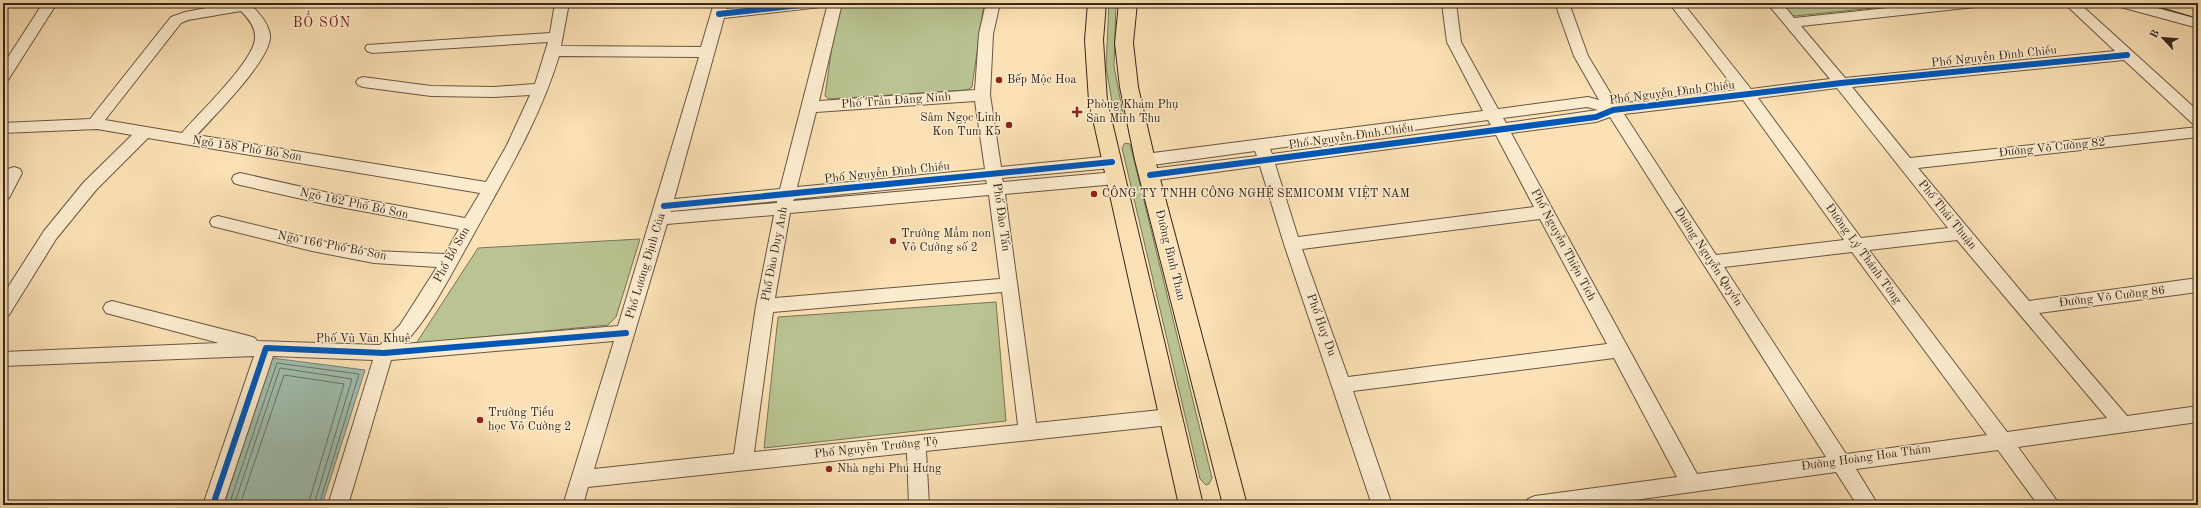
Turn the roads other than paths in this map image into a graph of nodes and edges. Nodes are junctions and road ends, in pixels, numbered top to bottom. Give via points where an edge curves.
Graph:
1 (50, 3) edge
2 (562, 3) edge
3 (820, 3) edge
4 (835, 3) edge
5 (993, 3) edge
6 (1097, 3) edge
7 (1128, 3) edge
8 (1448, 3) edge
9 (1562, 3) edge
10 (1676, 3) edge
11 (1774, 3) edge
12 (1975, 3) edge
13 (2071, 3) edge
14 (2122, 3) edge
15 (2167, 3) edge
16 (2195, 3) edge
17 (242, 4) edge
18 (2198, 4) edge
19 (720, 9) edge
20 (2198, 12) edge
21 (1791, 23) junction
22 (2198, 24) edge
23 (555, 44) junction
24 (372, 48) dead end
25 (707, 52) junction
26 (2127, 55) junction
27 (3, 77) edge
28 (363, 82) dead end
29 (1841, 83) junction
30 (540, 89) junction
31 (1748, 94) junction
32 (982, 95) junction
33 (810, 107) junction
34 (1613, 110) junction
35 (2198, 120) edge
36 (1495, 121) junction
37 (94, 124) junction
38 (3, 128) edge
39 (1139, 131) junction
40 (144, 132) junction
41 (2198, 132) edge
42 (1106, 134) junction
43 (185, 139) junction
44 (1264, 152) junction
45 (1906, 164) junction
46 (1147, 167) junction
47 (1114, 170) junction
48 (14, 173) dead end
49 (240, 179) dead end
50 (996, 181) junction
51 (491, 189) junction
52 (3, 194) edge
53 (785, 201) junction
54 (1545, 212) junction
55 (662, 213) junction
56 (218, 222) dead end
57 (468, 225) junction
58 (1961, 233) junction
59 (1292, 244) junction
60 (1857, 246) junction
61 (448, 261) junction
62 (1712, 262) junction
63 (1010, 285) junction
64 (2198, 286) edge
65 (765, 306) junction
66 (112, 308) dead end
67 (2026, 308) junction
68 (3, 310) edge
69 (626, 333) junction
70 (266, 348) junction
71 (1618, 350) junction
72 (384, 353) junction
73 (3, 359) edge
74 (1342, 385) junction
75 (2198, 414) edge
76 (1170, 417) junction
77 (2123, 424) junction
78 (1028, 432) junction
79 (2002, 440) junction
80 (916, 444) junction
81 (743, 462) junction
82 (1840, 462) junction
83 (581, 479) junction
84 (1691, 483) junction
85 (213, 505) edge
86 (338, 505) edge
87 (574, 505) edge
88 (919, 505) edge
89 (1191, 505) edge
90 (1235, 505) edge
91 (1382, 505) edge
92 (1535, 505) edge
93 (1868, 505) edge
94 (2050, 505) edge

1 - 27 street
2 - 23 street, Phố Bồ Sơn
3 - 19 street
4 - 33 street, Phố Đào Duy Anh
5 - 32 street, Phố Đào Tấn via 986,34
6 - 42 main road via 1093,38 1094,69
7 - 39 main road, Đường Bình Than via 1125,58
8 - 36 street, Phố Nguyễn Thiện Tích via 1454,42
9 - 34 street, Đường Nguyễn Quyền via 1581,56
10 - 31 street, Đường Lý Thánh Tông
11 - 21 street, Phố Thái Thuận
12 - 21 street
13 - 26 street
14 - 22 street
15 - 20 highway
16 - 18 highway
17 - 37 street via 236,8 185,16 176,20
17 - 43 street via 252,12 261,28 262,42 247,67
19 - 25 street, Phố Lương Định Của
21 - 29 street, Phố Thái Thuận
23 - 24 street
23 - 25 street
23 - 30 street, Phố Bồ Sơn
25 - 55 street, Phố Lương Định Của
26 - 29 street, Phố Nguyễn Đình Chiểu
26 - 35 street
28 - 30 street via 431,91 494,92
29 - 31 street, Phố Nguyễn Đình Chiểu
29 - 45 street, Phố Thái Thuận
30 - 51 street, Phố Bồ Sơn
31 - 34 street, Phố Nguyễn Đình Chiểu
31 - 60 street, Đường Lý Thánh Tông
32 - 33 street, Phố Trần Đăng Ninh
32 - 50 street, Phố Đào Tấn
33 - 53 street, Phố Đào Duy Anh
34 - 36 street, Phố Nguyễn Đình Chiểu via 1596,117
34 - 62 street, Đường Nguyễn Quyền
36 - 44 street, Phố Nguyễn Đình Chiểu
36 - 54 street, Phố Nguyễn Thiện Tích
37 - 38 street, Ngõ 158 Phố Bồ Sơn
37 - 40 street, Ngõ 158 Phố Bồ Sơn
39 - 42 main road
39 - 46 main road, Đường Bình Than
40 - 43 street, Ngõ 158 Phố Bồ Sơn
40 - 68 street via 90,186 50,235
41 - 45 street, Đường Võ Cường 82
42 - 47 main road
43 - 51 street, Ngõ 158 Phố Bồ Sơn
44 - 46 street, Phố Nguyễn Đình Chiểu
44 - 59 street, Phố Huy Du
45 - 58 street, Phố Thái Thuận
46 - 90 main road, Đường Bình Than
47 - 50 street, Phố Nguyễn Đình Chiểu
47 - 76 main road
48 - 52 street
49 - 57 street, Ngõ 162 Phố Bồ Sơn
50 - 53 street, Phố Nguyễn Đình Chiểu
50 - 63 street, Phố Đào Tấn
51 - 57 street, Phố Bồ Sơn
53 - 55 street, Phố Nguyễn Đình Chiểu
53 - 65 street, Phố Đào Duy Anh
54 - 59 street
54 - 71 street, Phố Nguyễn Thiện Tích
55 - 69 street, Phố Lương Định Của
56 - 61 street, Ngõ 166 Phố Bồ Sơn via 312,245 374,256
57 - 61 street, Phố Bồ Sơn
58 - 60 street
58 - 67 street, Phố Thái Thuận
59 - 74 street, Phố Huy Du
60 - 62 street
60 - 79 street, Đường Lý Thánh Tông
61 - 72 street, Phố Bồ Sơn via 433,290 406,330
62 - 82 street, Đường Nguyễn Quyền
63 - 65 street
63 - 78 street, Phố Đào Tấn
64 - 67 street, Đường Võ Cường 86
65 - 81 street, Phố Đào Duy Anh
66 - 70 street
67 - 77 street, Phố Thái Thuận
69 - 72 street, Phố Vũ Văn Khuê
69 - 83 street, Phố Lương Định Của
70 - 72 street, Phố Vũ Văn Khuê
70 - 73 street
70 - 85 street
71 - 74 street
71 - 84 street, Phố Nguyễn Thiện Tích
72 - 86 street, Phố Bồ Sơn
74 - 91 street, Phố Huy Du
75 - 77 street, Đường Hoàng Hoa Thám
76 - 78 street, Phố Nguyễn Trường Tộ
76 - 89 main road
77 - 79 street, Đường Hoàng Hoa Thám
78 - 80 street, Phố Nguyễn Trường Tộ
79 - 82 street, Đường Hoàng Hoa Thám
79 - 94 street, Đường Lý Thánh Tông
80 - 81 street, Phố Nguyễn Trường Tộ
80 - 88 street
81 - 83 street, Phố Nguyễn Trường Tộ
82 - 84 street, Đường Hoàng Hoa Thám
82 - 93 street, Đường Nguyễn Quyền
83 - 87 street, Phố Lương Định Của
84 - 92 street, Đường Hoàng Hoa Thám

